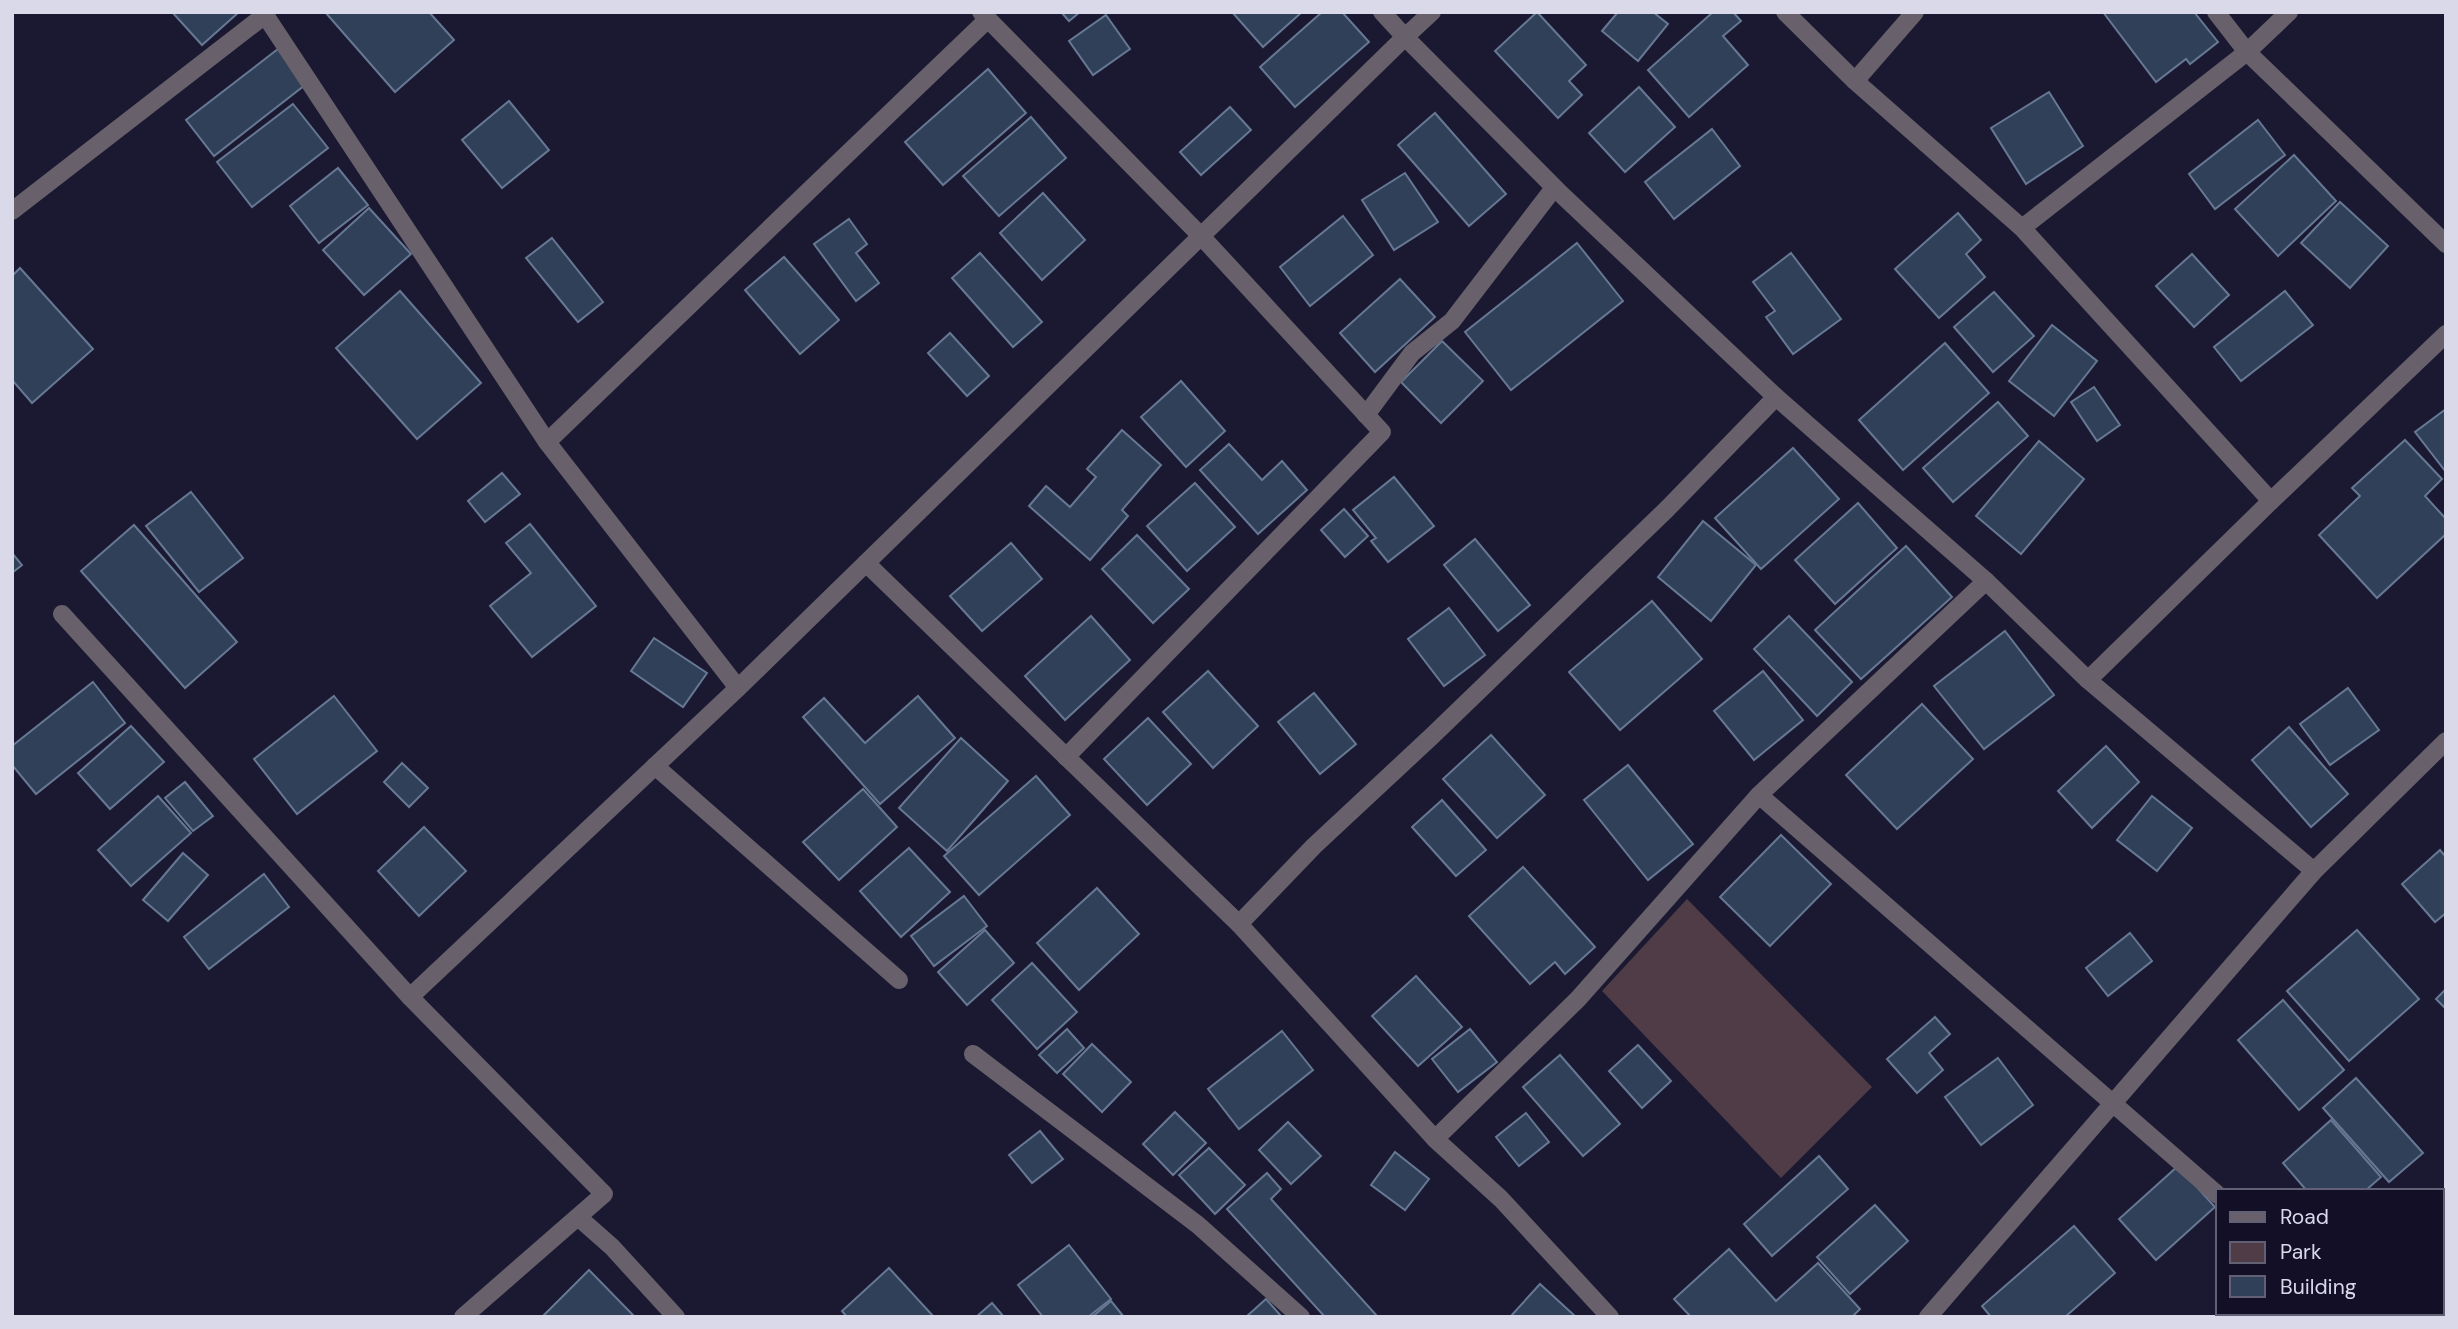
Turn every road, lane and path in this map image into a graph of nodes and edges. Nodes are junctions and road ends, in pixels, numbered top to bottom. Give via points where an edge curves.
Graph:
1 (1382, 12) edge
2 (1432, 12) edge
3 (1785, 12) edge
4 (1914, 12) edge
5 (2216, 12) edge
6 (2289, 12) edge
7 (266, 13) edge
8 (984, 16) edge
9 (1405, 37) junction
10 (2247, 52) junction
11 (1855, 80) junction
12 (1554, 188) junction
13 (12, 211) edge
14 (2022, 228) junction
15 (1200, 236) junction
16 (2446, 244) edge
17 (2446, 334) edge
18 (1776, 397) junction
19 (1366, 415) junction
20 (547, 442) junction
21 (2271, 501) junction
22 (866, 563) junction
23 (1986, 581) junction
24 (62, 614) dead end
25 (2088, 680) junction
26 (738, 688) junction
27 (2446, 741) edge
28 (1066, 757) junction
29 (655, 766) junction
30 (1759, 795) junction
31 (2314, 871) junction
32 (1239, 924) junction
33 (899, 980) dead end
34 (410, 997) junction
35 (973, 1054) dead end
36 (2113, 1103) junction
37 (1435, 1139) junction
38 (2216, 1193) edge
39 (578, 1217) junction
40 (463, 1317) edge
41 (676, 1317) edge
42 (1300, 1317) edge
43 (1610, 1317) edge
44 (1928, 1317) edge

1 - 9 street
2 - 9 street
3 - 11 street
4 - 11 street
5 - 10 street
6 - 10 street
7 - 13 street
7 - 20 street
8 - 15 street
8 - 20 street
9 - 12 street
9 - 15 street
10 - 14 street
10 - 16 street
11 - 14 street
12 - 18 street
12 - 19 street via 1452,320 1412,353
14 - 21 street
15 - 19 street
15 - 22 street
17 - 21 street
18 - 23 street
18 - 32 street via 1667,509 1314,846
19 - 28 street via 1382,432
20 - 26 street
21 - 25 street
22 - 26 street
22 - 28 street
23 - 25 street
23 - 30 street
24 - 34 street
25 - 31 street
26 - 29 street
27 - 31 street
28 - 32 street
29 - 33 street
29 - 34 street
30 - 36 street
30 - 37 street via 1578,999
31 - 36 street
32 - 37 street
34 - 39 street via 604,1194
35 - 42 street via 1198,1225
36 - 38 street
36 - 44 street
37 - 43 street via 1501,1199
39 - 40 street
39 - 41 street

